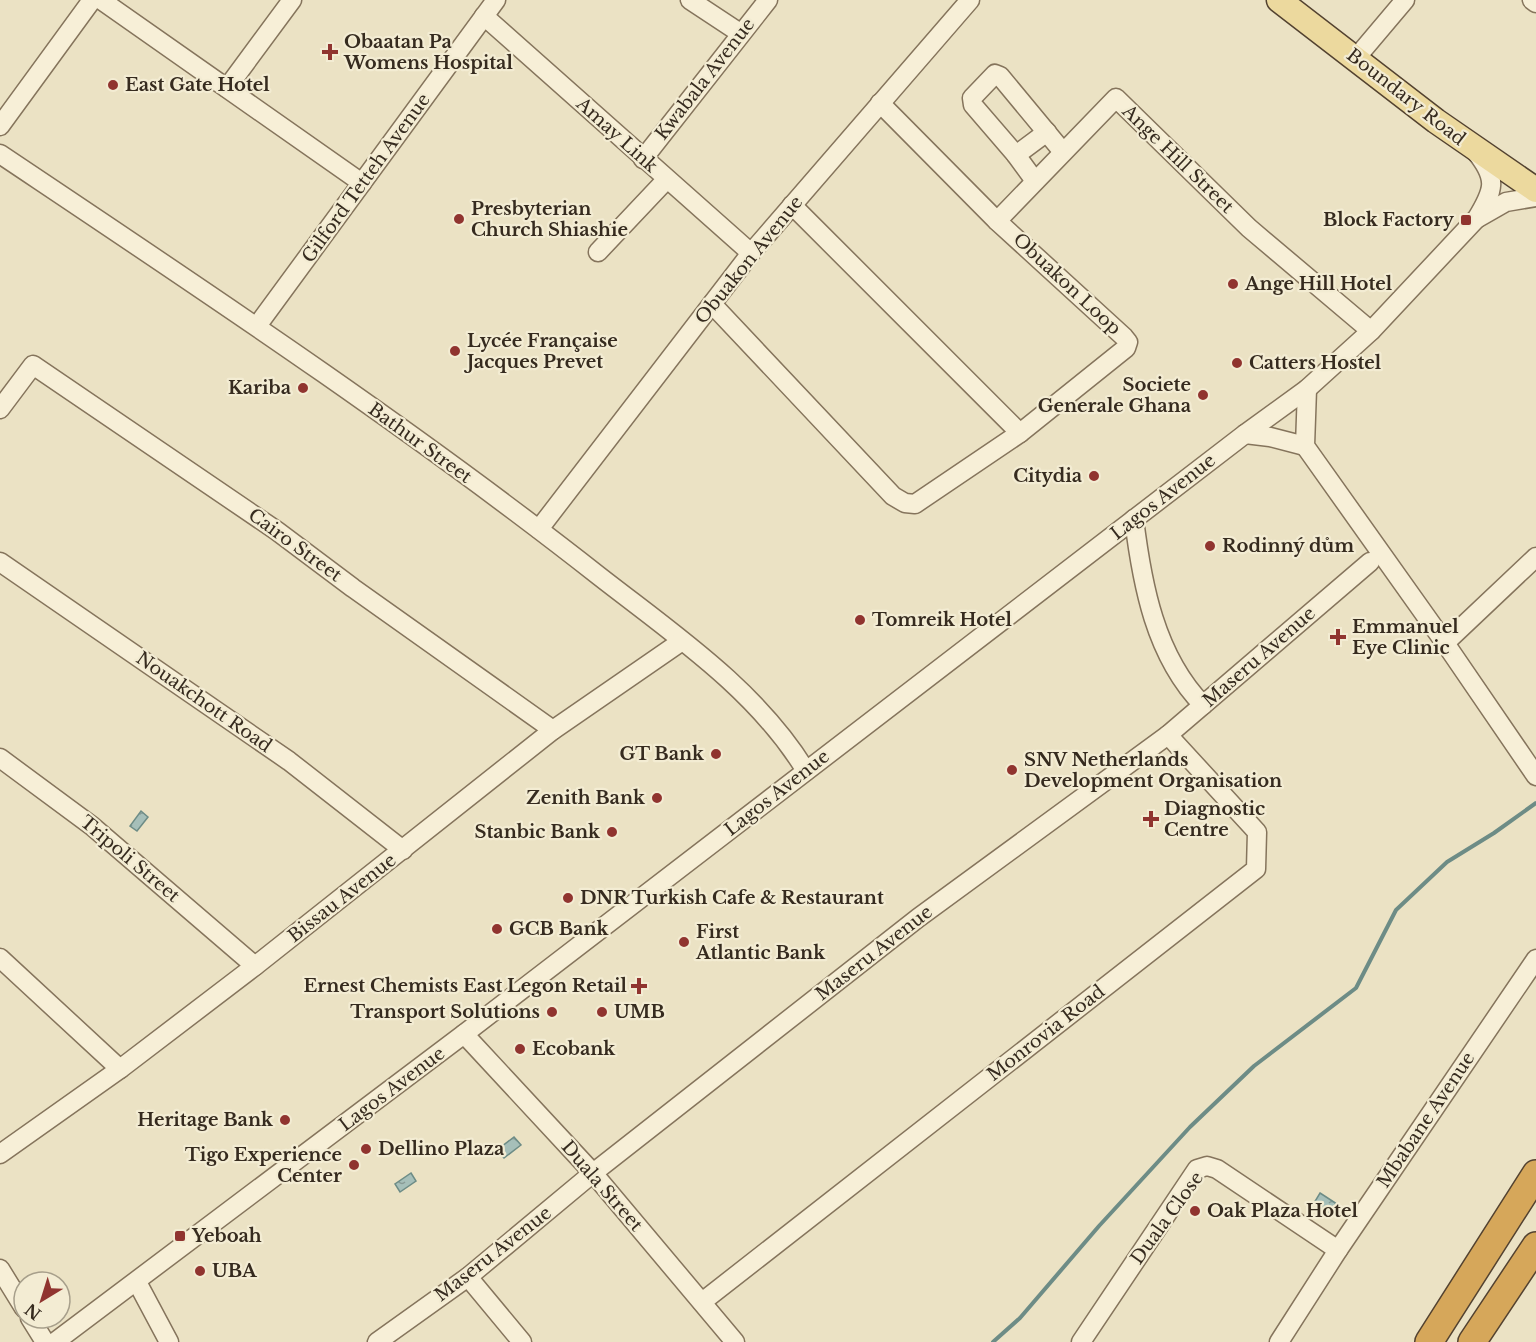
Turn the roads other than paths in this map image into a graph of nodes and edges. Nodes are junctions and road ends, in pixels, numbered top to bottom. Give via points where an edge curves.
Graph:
1 (92, 0) edge
2 (101, 0) edge
3 (292, 0) edge
4 (496, 0) edge
5 (690, 0) edge
6 (768, 0) edge
7 (1279, 0) edge
8 (1405, 0) edge
9 (1532, 0) edge
10 (963, 3) edge
11 (1536, 3) edge
12 (484, 16) junction
13 (740, 33) junction
14 (1356, 58) junction
15 (227, 88) junction
16 (880, 103) junction
17 (0, 126) edge
18 (1047, 132) junction
19 (1471, 146) junction
20 (1063, 152) junction
21 (0, 154) edge
22 (1016, 155) junction
23 (643, 159) junction
24 (666, 180) junction
25 (1035, 182) junction
26 (362, 183) junction
27 (1536, 190) edge
28 (1536, 198) edge
29 (792, 205) junction
30 (1477, 218) junction
31 (998, 221) junction
32 (598, 252) dead end
33 (751, 253) junction
34 (712, 304) junction
35 (257, 326) junction
36 (1371, 331) junction
37 (1307, 389) junction
38 (0, 409) edge
39 (1020, 433) junction
40 (1245, 434) junction
41 (1305, 446) junction
42 (1134, 519) junction
43 (539, 529) junction
44 (1536, 557) edge
45 (0, 562) edge
46 (1370, 562) dead end
47 (682, 641) junction
48 (1445, 643) junction
49 (1203, 705) junction
50 (553, 730) junction
51 (1168, 735) junction
52 (0, 758) edge
53 (806, 771) junction
54 (1536, 776) edge
55 (404, 850) junction
56 (0, 958) edge
57 (1536, 959) edge
58 (255, 966) junction
59 (464, 1034) junction
60 (120, 1069) junction
61 (0, 1154) edge
62 (593, 1173) junction
63 (1536, 1174) edge
64 (1536, 1246) edge
65 (1338, 1250) junction
66 (0, 1269) edge
67 (468, 1277) junction
68 (137, 1281) junction
69 (12, 1288) edge
70 (702, 1302) junction
71 (55, 1342) edge
72 (170, 1342) edge
73 (377, 1342) edge
74 (522, 1342) edge
75 (735, 1342) edge
76 (1081, 1342) edge
77 (1279, 1342) edge
78 (1429, 1342) edge
79 (1472, 1342) edge

1 - 17 street
2 - 15 street
3 - 15 street
4 - 12 street, Gilford Tetteh Avenue
5 - 13 street
6 - 13 street, Kwabala Avenue
7 - 14 main road, Boundary Road
8 - 14 street
9 - 11 street
10 - 16 street, Obuakon Avenue
12 - 23 street, Amay Link
12 - 26 street, Gilford Tetteh Avenue
13 - 23 street, Kwabala Avenue
14 - 19 main road, Boundary Road
15 - 26 street
16 - 29 street, Obuakon Avenue
16 - 31 street, Obuakon Loop
18 - 20 street
18 - 22 street
18 - 22 street via 995,74 972,98 973,105
19 - 27 main road, Boundary Road
19 - 30 street, Lagos Avenue via 1493,180 1489,198
20 - 25 street, Ange Hill Street
20 - 36 street, Ange Hill Street via 1116,98 1249,228
21 - 35 street, Bathur Street
22 - 25 street
23 - 24 street, Amay Link
24 - 32 street
24 - 33 street, Amay Link
25 - 31 street, Ange Hill Street
26 - 35 street, Gilford Tetteh Avenue
28 - 30 street, Lagos Avenue via 1506,202
29 - 33 street, Obuakon Avenue
29 - 39 street
30 - 36 street, Lagos Avenue
31 - 39 street, Obuakon Loop via 1128,342 1126,348
33 - 34 street, Obuakon Avenue
34 - 39 street via 893,496 905,502 915,504
34 - 43 street, Obuakon Avenue
35 - 43 street, Bathur Street
36 - 37 street, Lagos Avenue
37 - 40 street, Lagos Avenue
37 - 41 street
38 - 50 street, Cairo Street via 33,365 277,531
40 - 41 street
40 - 42 street, Lagos Avenue
41 - 48 street
42 - 49 street via 1154,623 1171,661
42 - 53 street, Lagos Avenue
43 - 47 street, Bathur Street
44 - 48 street
45 - 55 street, Nouakchott Road via 289,761
46 - 49 street, Maseru Avenue
47 - 50 street, Bissau Avenue
47 - 53 street, Bathur Street via 753,705 789,743
48 - 54 street
49 - 51 street, Maseru Avenue
50 - 55 street, Bissau Avenue
51 - 62 street, Maseru Avenue via 918,918
51 - 70 street, Monrovia Road via 1257,832 1256,868
52 - 58 street, Tripoli Street via 92,826
53 - 59 street, Lagos Avenue
55 - 58 street, Bissau Avenue
56 - 60 street
57 - 65 street, Mbabane Avenue
58 - 60 street, Bissau Avenue
59 - 62 street, Duala Street
59 - 68 street, Lagos Avenue
60 - 61 street, Bissau Avenue
62 - 67 street, Maseru Avenue
62 - 70 street, Duala Street
63 - 78 highway
64 - 79 highway
65 - 76 street, Duala Close via 1217,1169 1197,1169
65 - 77 street, Mbabane Avenue
66 - 69 street
67 - 73 street, Maseru Avenue
67 - 74 street
68 - 71 street, Lagos Avenue
68 - 72 street
70 - 75 street, Duala Street

